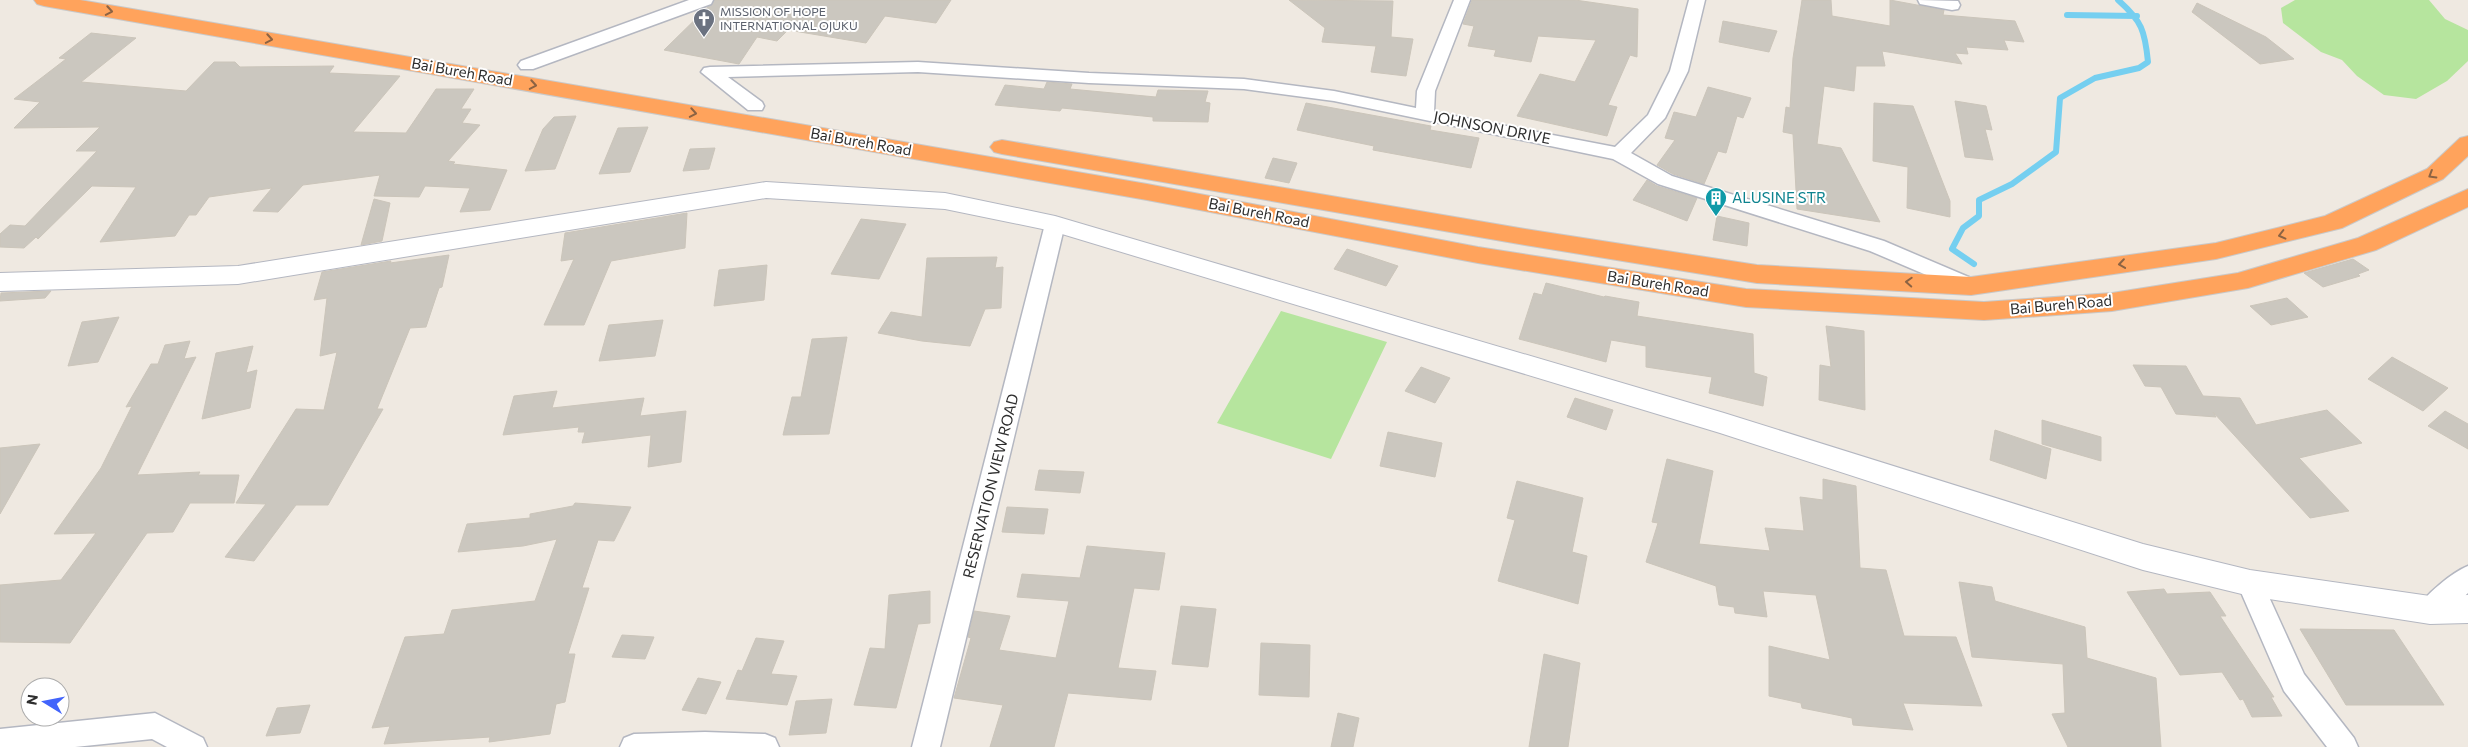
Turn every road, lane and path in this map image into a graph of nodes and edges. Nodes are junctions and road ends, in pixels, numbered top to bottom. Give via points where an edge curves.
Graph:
1 (44, 0) edge
2 (147, 0) edge
3 (663, 0) edge
4 (705, 0) edge
5 (1462, 0) edge
6 (1697, 0) edge
7 (1926, 0) edge
8 (1952, 5) dead end
9 (655, 17) junction
10 (527, 65) junction
11 (755, 106) junction
12 (1425, 116) junction
13 (2468, 143) edge
14 (1619, 154) junction
15 (2468, 197) edge
16 (1055, 224) junction
17 (0, 282) edge
18 (1971, 286) junction
19 (2468, 578) edge
20 (2250, 583) junction
21 (2468, 609) edge
22 (2430, 610) junction
23 (0, 742) edge
24 (193, 747) edge
25 (634, 747) edge
26 (765, 747) edge
27 (926, 747) edge
28 (2344, 747) edge

1 -> 15 highway, Bai Bureh Road via 1147,192 1478,254 1746,298 1984,311 2112,302 2248,280 2367,244
2 - 10 highway, Bai Bureh Road
3 - 9 street
4 - 9 street
5 - 12 street, JOHNSON DRIVE via 1426,92
6 - 14 street via 1679,71 1656,118
7 - 8 street
9 - 10 street
10 - 11 highway, Bai Bureh Road
11 - 12 street via 710,72 918,67 1244,84 1334,96
18 -> 11 highway, Bai Bureh Road via 1757,274
12 - 14 street, JOHNSON DRIVE
13 -> 18 highway, Bai Bureh Road via 2435,174 2333,222 2216,251
14 - 18 street, JOHNSON DRIVE via 1665,180 1877,246
16 - 17 street via 945,201 766,190 238,276
16 - 20 street via 1724,424 2143,557
16 - 27 street, RESERVATION VIEW ROAD
19 - 22 street
20 - 22 street
20 - 28 street via 2294,682
21 - 22 street
23 - 24 street via 155,726
25 - 26 street

